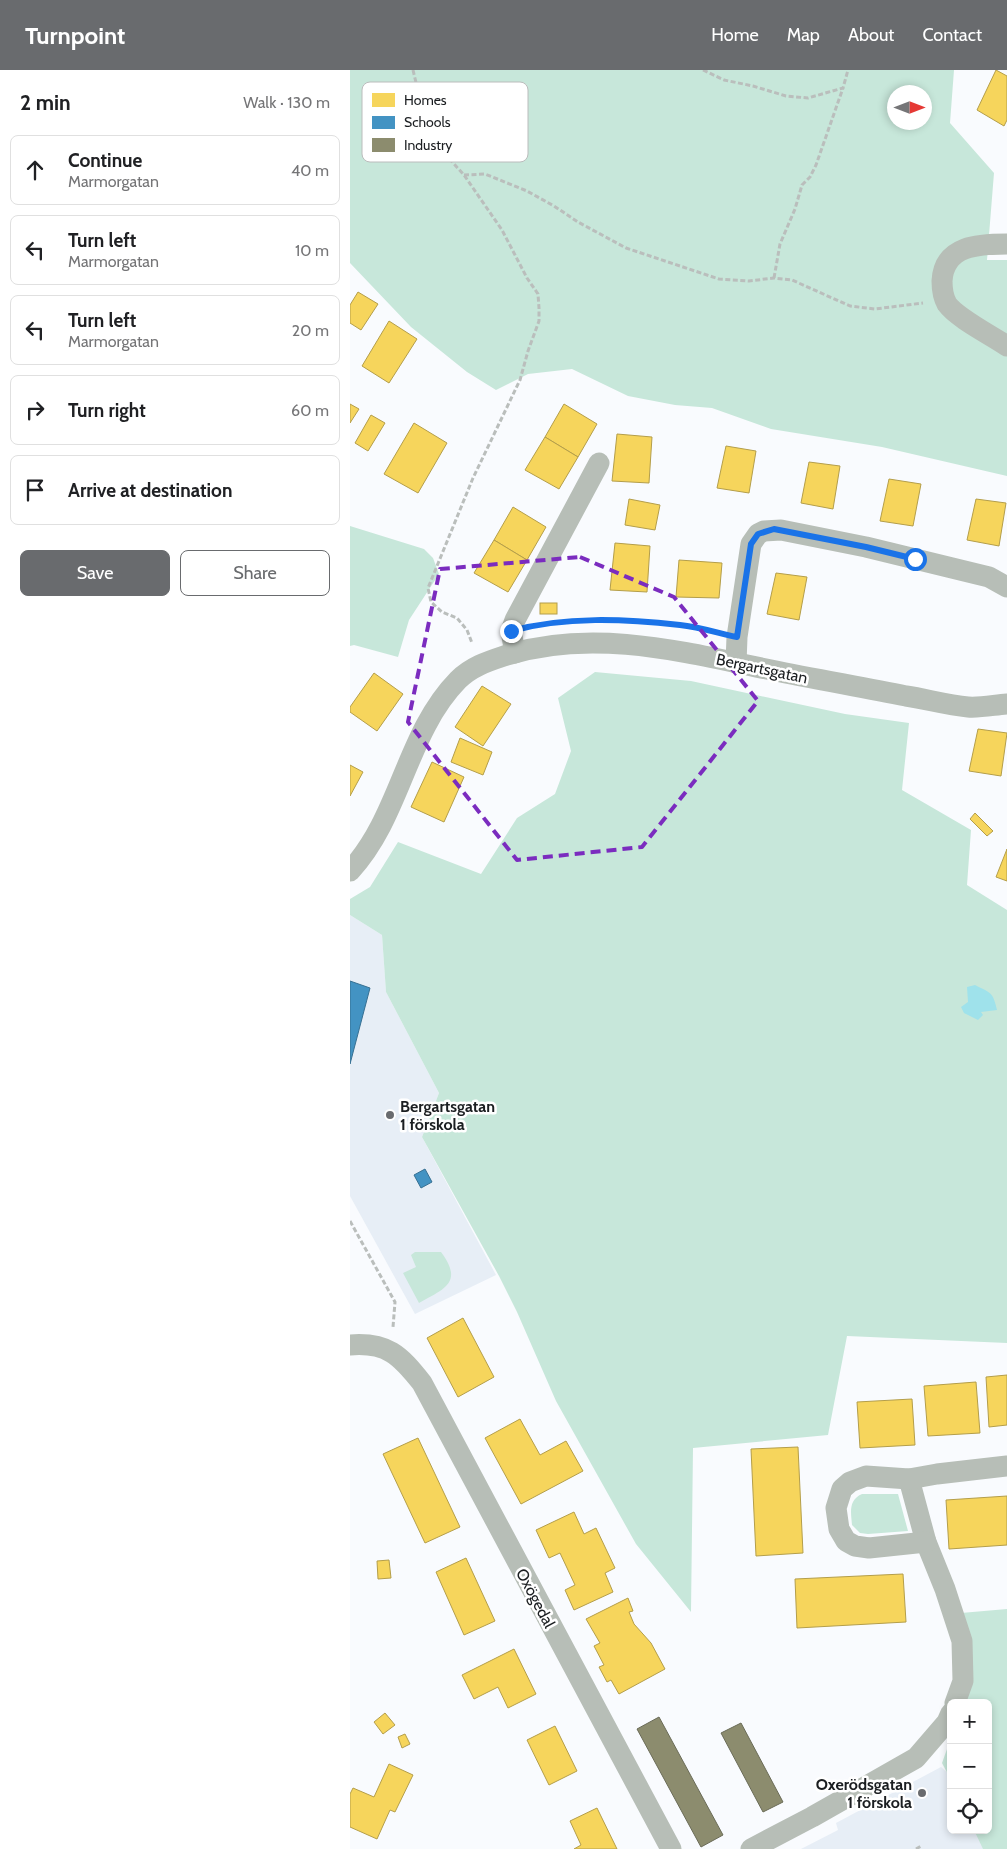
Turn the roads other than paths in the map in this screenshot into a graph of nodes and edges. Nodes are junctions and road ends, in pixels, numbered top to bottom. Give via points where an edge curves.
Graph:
1 (1007, 244) edge
2 (1007, 346) edge
3 (599, 463) dead end
4 (1007, 587) edge
5 (515, 653) junction
6 (736, 663) junction
7 (1007, 704) edge
8 (350, 870) edge
9 (350, 1345) edge
10 (1007, 1466) edge
11 (909, 1479) junction
12 (926, 1542) junction
13 (956, 1699) edge
14 (947, 1722) edge
15 (670, 1849) edge
16 (751, 1849) edge

1 - 2 street via 977,245 957,252 946,268 942,292 950,307
3 - 5 street via 515,620 511,631
4 - 6 street via 989,577 866,547 781,530 764,531 751,544
5 - 6 street, Bergartsgatan via 586,643 636,645
5 - 8 street, Bergartsgatan via 480,664 459,680 440,702 374,838
6 - 7 street, Bergartsgatan via 968,707
9 - 15 street, Oxögedal via 383,1347 395,1353 422,1383
10 - 11 street
11 - 12 street
11 - 12 street via 866,1476 850,1482 842,1490 836,1508 839,1529 846,1541 855,1546 869,1548
12 - 13 street via 962,1641 963,1681
14 - 16 street via 916,1758

